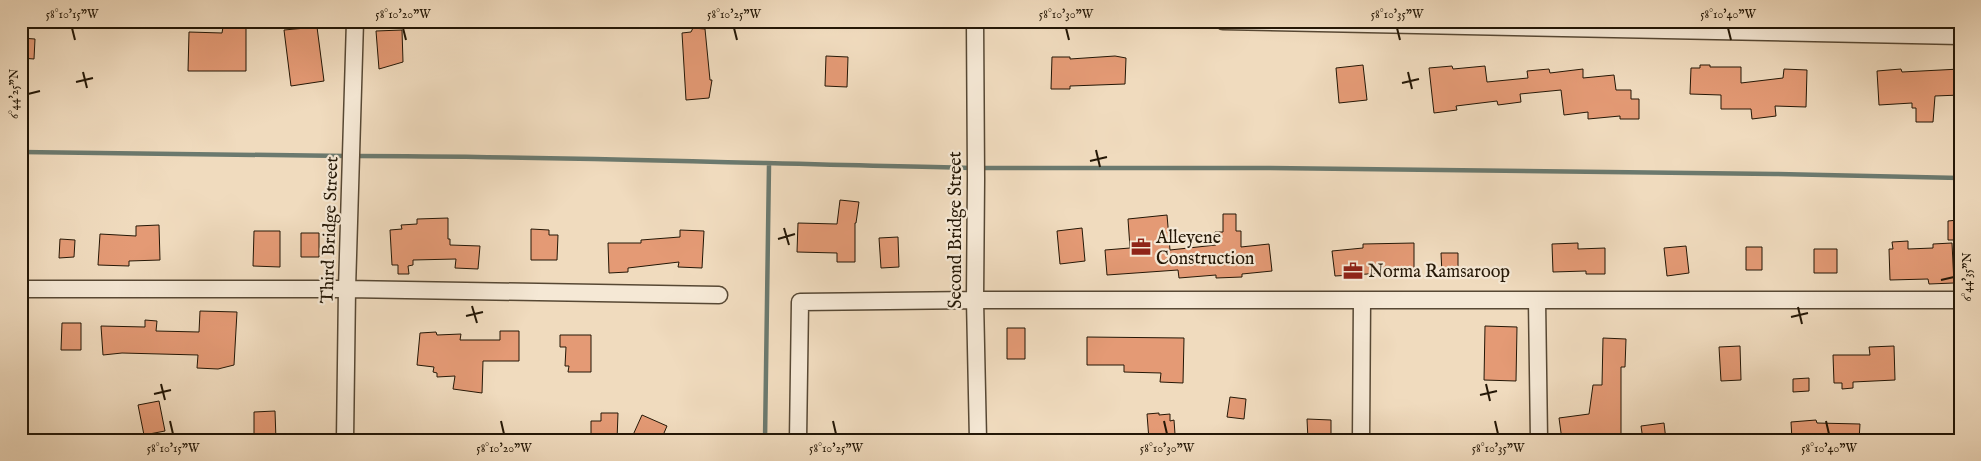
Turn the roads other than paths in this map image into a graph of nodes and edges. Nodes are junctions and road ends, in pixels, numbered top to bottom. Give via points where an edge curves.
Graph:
1 (355, 21) edge
2 (975, 21) edge
3 (1223, 21) edge
4 (1960, 36) edge
5 (21, 289) edge
6 (347, 289) junction
7 (719, 295) dead end
8 (974, 300) junction
9 (1362, 300) junction
10 (1537, 300) junction
11 (1960, 300) edge
12 (345, 440) edge
13 (798, 440) edge
14 (978, 440) edge
15 (1361, 440) edge
16 (1539, 440) edge

1 - 6 street, Third Bridge Street
2 - 8 street, Second Bridge Street
3 - 4 street
5 - 6 street
6 - 7 street
6 - 12 street, Third Bridge Street
8 - 9 street
8 - 13 street via 800,302
8 - 14 street, Second Bridge Street
9 - 10 street
9 - 15 street
10 - 11 street
10 - 16 street

